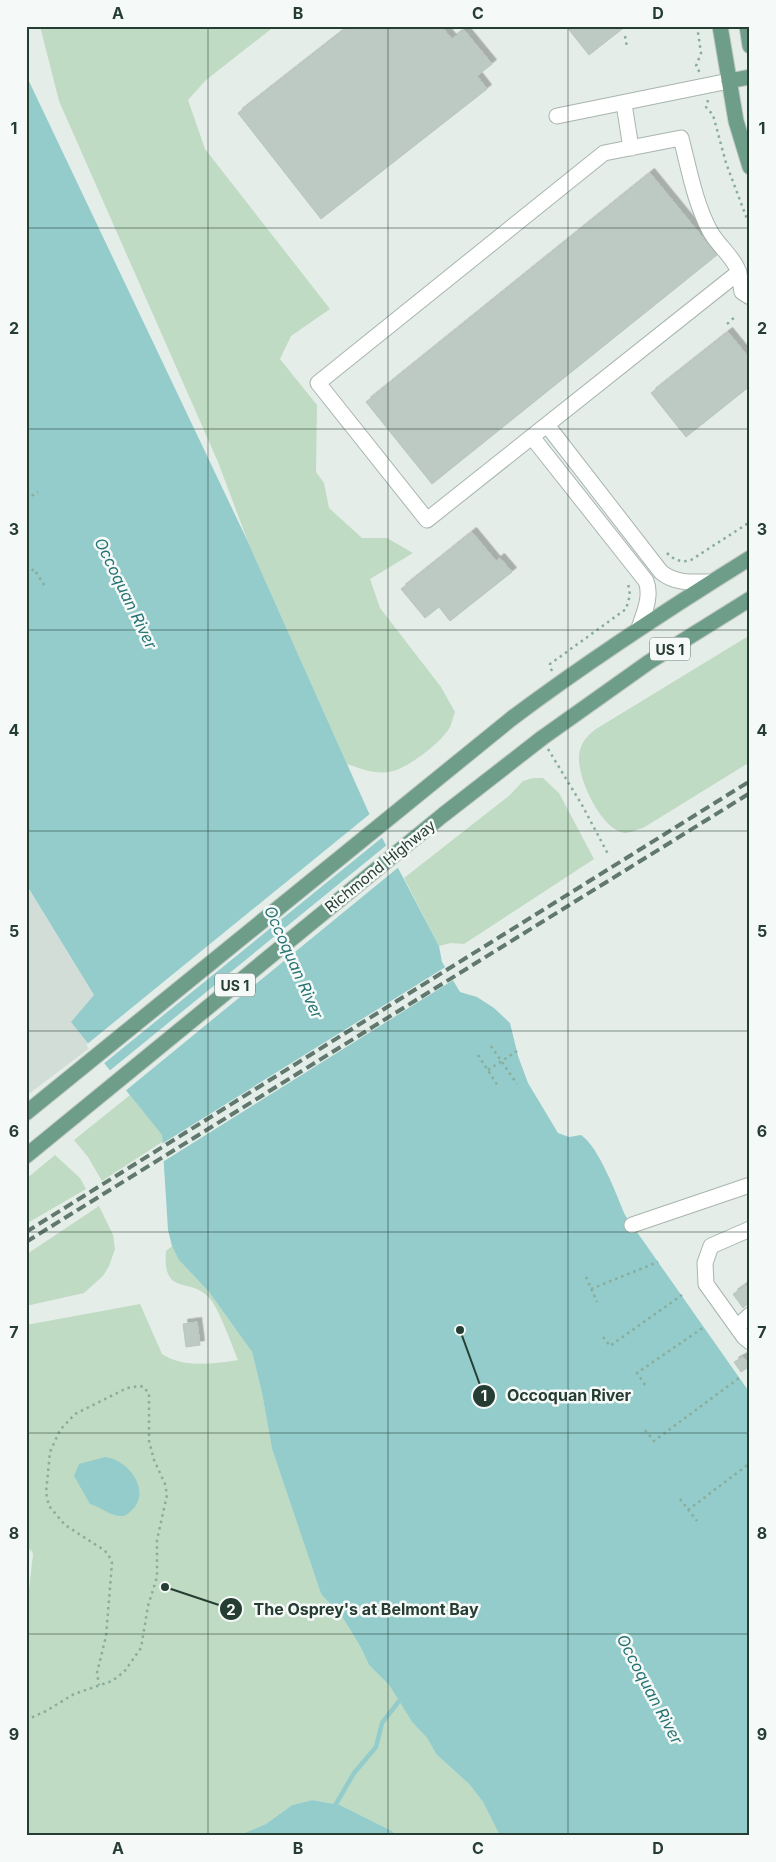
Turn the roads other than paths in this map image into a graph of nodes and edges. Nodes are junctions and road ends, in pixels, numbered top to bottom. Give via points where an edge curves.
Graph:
1 (720, 26) edge
2 (746, 26) edge
3 (750, 46) edge
4 (750, 77) edge
5 (730, 82) junction
6 (624, 104) junction
7 (557, 116) dead end
8 (631, 148) junction
9 (750, 167) edge
10 (739, 272) junction
11 (750, 297) edge
12 (547, 425) junction
13 (532, 437) junction
14 (750, 558) edge
15 (711, 582) junction
16 (750, 599) edge
17 (639, 628) junction
18 (26, 1113) edge
19 (26, 1156) edge
20 (750, 1185) edge
21 (632, 1225) dead end
22 (750, 1229) edge
23 (750, 1315) edge
24 (737, 1327) junction
25 (750, 1342) edge

1 - 5 main road
2 - 3 main road
4 - 5 main road
5 - 6 street
5 - 9 main road via 736,121
6 - 7 street
6 - 8 street
8 - 10 street via 681,138 704,218
8 - 13 street via 604,153 318,383 428,520
10 - 11 street via 742,292
10 - 12 street
12 - 13 street
12 - 15 street via 661,572 679,580
13 - 17 street via 646,581 648,598
14 - 15 main road, US 1
15 - 17 main road, US 1
16 - 19 main road, Richmond Highway / US 1 via 648,662 542,738
17 - 18 main road, US 1 via 511,719
20 - 21 street
22 - 24 street via 711,1246 706,1263 706,1284
23 - 24 street
24 - 25 street

